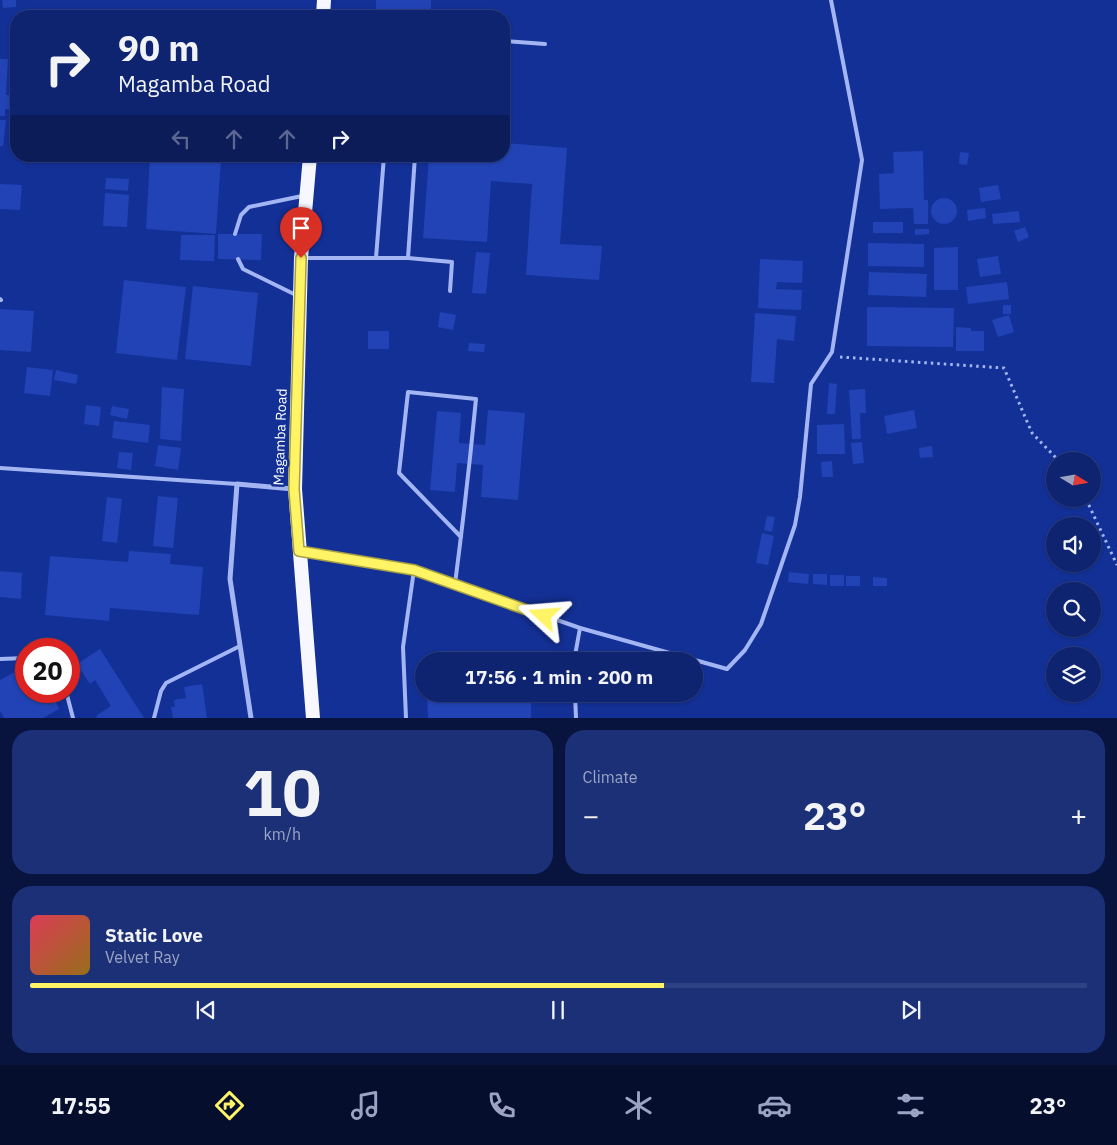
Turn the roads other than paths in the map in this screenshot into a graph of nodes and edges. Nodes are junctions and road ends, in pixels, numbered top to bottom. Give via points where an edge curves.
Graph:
1 (830, 0) edge
2 (510, 41) edge
3 (545, 44) dead end
4 (310, 162) edge
5 (384, 162) edge
6 (415, 162) edge
7 (307, 195) junction
8 (235, 234) dead end
9 (301, 258) junction
10 (376, 258) junction
11 (408, 258) junction
12 (238, 259) dead end
13 (450, 291) dead end
14 (300, 297) junction
15 (0, 468) edge
16 (236, 484) junction
17 (294, 489) junction
18 (461, 537) junction
19 (299, 551) junction
20 (414, 570) junction
21 (455, 584) junction
22 (580, 628) junction
23 (240, 646) junction
24 (576, 652) edge
25 (15, 658) edge
26 (0, 659) edge
27 (575, 702) edge
28 (69, 703) edge
29 (73, 718) edge
30 (154, 718) edge
31 (251, 718) edge
32 (313, 718) edge
33 (406, 718) edge
34 (576, 718) edge

1 - 22 lane via 862,160 832,352 811,384 795,525 761,624 745,650 727,669
2 - 3 lane
4 - 7 highway, Magamba Road
5 - 10 lane
6 - 11 lane
7 - 8 lane via 249,207 241,214
7 - 9 highway, Magamba Road
9 - 10 lane
9 - 14 highway, Magamba Road
10 - 11 lane
11 - 13 lane via 452,262
12 - 14 lane via 243,269
14 - 17 highway, Magamba Road
15 - 16 lane
16 - 17 street
16 - 23 street via 230,579
17 - 19 highway, Magamba Road
18 - 18 lane via 476,399 408,392 399,473
18 - 21 lane
19 - 20 lane
19 - 32 highway, Magamba Road
20 - 21 lane
20 - 33 lane via 404,647
21 - 22 lane
22 - 24 lane
23 - 30 lane via 166,683
23 - 31 street
25 - 26 lane
27 - 34 lane
28 - 29 lane

